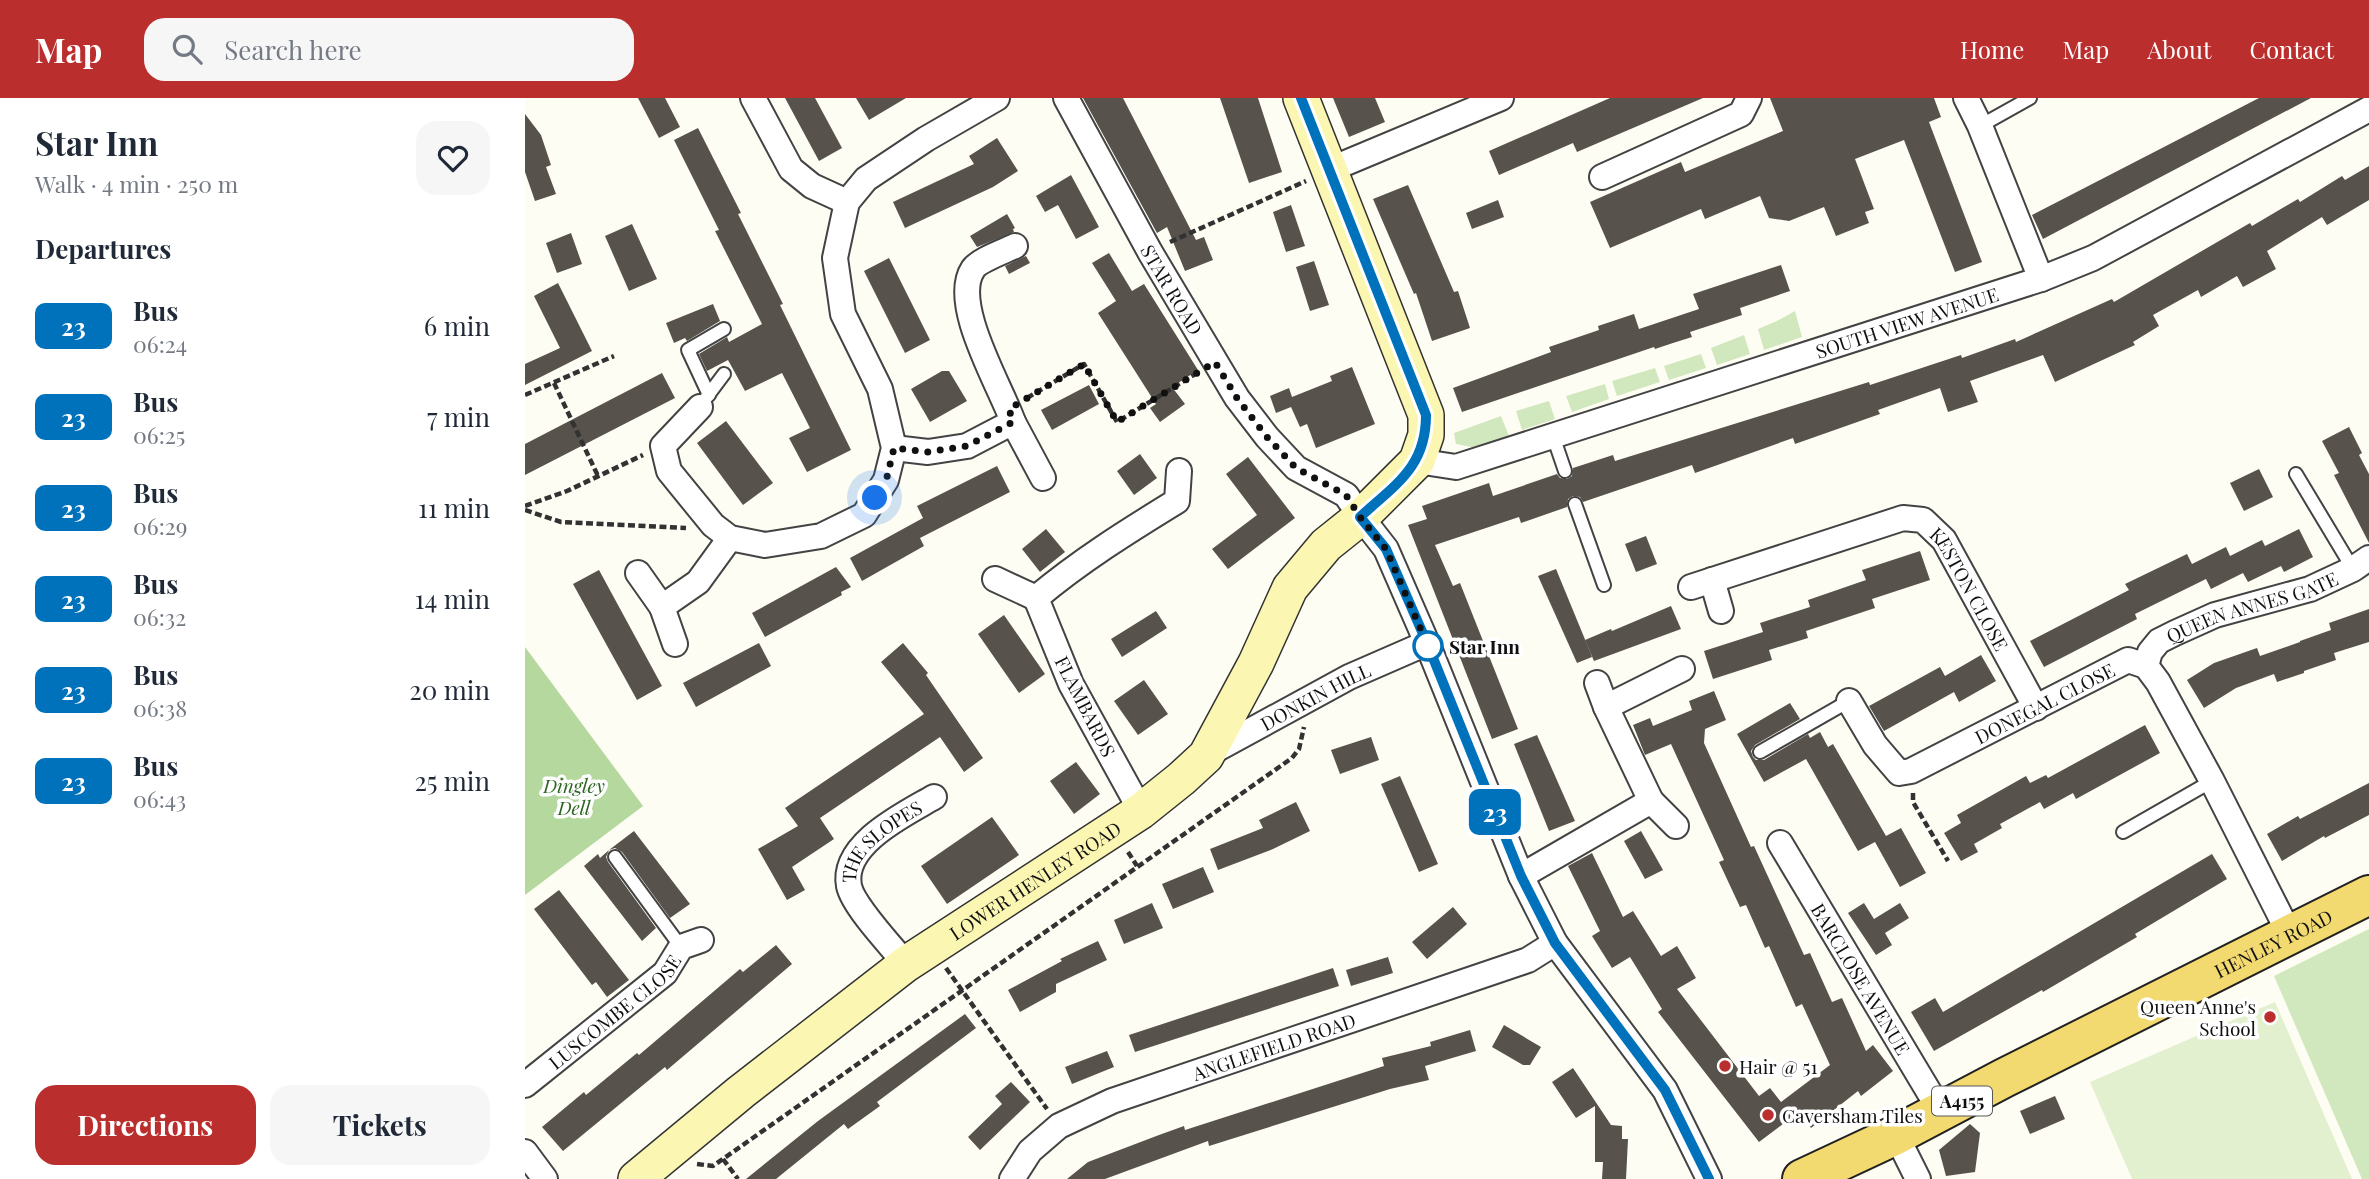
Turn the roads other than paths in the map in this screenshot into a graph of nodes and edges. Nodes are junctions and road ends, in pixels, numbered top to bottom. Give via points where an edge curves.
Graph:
1 (753, 98) edge
2 (997, 98) edge
3 (1066, 98) edge
4 (1301, 98) edge
5 (1500, 98) edge
6 (1749, 98) edge
7 (1966, 98) edge
8 (2030, 98) edge
9 (2369, 109) edge
10 (1980, 126) junction
11 (1329, 170) junction
12 (1602, 177) dead end
13 (847, 202) junction
14 (1016, 246) dead end
15 (2041, 279) junction
16 (723, 329) dead end
17 (724, 374) dead end
18 (704, 401) junction
19 (1011, 416) junction
20 (1553, 436) junction
21 (894, 448) junction
22 (1417, 461) junction
23 (1179, 471) dead end
24 (1565, 471) dead end
25 (2296, 474) dead end
26 (1043, 478) dead end
27 (1575, 504) dead end
28 (1360, 517) junction
29 (721, 531) junction
30 (2361, 563) edge
31 (638, 573) dead end
32 (995, 579) dead end
33 (1604, 585) dead end
34 (1036, 597) junction
35 (661, 607) junction
36 (1721, 611) dead end
37 (1427, 643) junction
38 (675, 644) dead end
39 (2146, 666) junction
40 (1682, 669) dead end
41 (1597, 683) dead end
42 (1849, 701) joint
43 (1606, 706) junction
44 (2036, 708) junction
45 (1760, 752) dead end
46 (1206, 755) junction
47 (2212, 781) junction
48 (934, 797) dead end
49 (1651, 801) junction
50 (1141, 811) junction
51 (1676, 826) dead end
52 (2123, 832) dead end
53 (1780, 843) dead end
54 (615, 856) dead end
55 (1521, 876) junction
56 (2369, 895) edge
57 (2290, 935) junction
58 (1555, 943) junction
59 (691, 944) joint
60 (907, 964) junction
61 (525, 1086) edge
62 (1941, 1112) junction
63 (1896, 1135) junction
64 (525, 1152) edge
65 (649, 1168) edge
66 (545, 1179) edge
67 (1012, 1179) edge
68 (1709, 1179) edge
69 (1802, 1179) edge
70 (1918, 1179) edge

1 - 13 street via 792,169 811,186
2 - 13 street via 866,179
3 - 28 street, STAR ROAD via 1237,398 1296,468 1346,495
4 - 11 main road
5 - 11 street
6 - 12 street via 1741,114
7 - 10 street
8 - 10 lane
9 - 15 street, SOUTH VIEW AVENUE via 2093,258
10 - 15 street
11 - 22 main road via 1426,415 1426,435
13 - 21 street via 835,258 843,313 880,389
14 - 19 street via 975,266 967,282 972,323
15 - 20 street, SOUTH VIEW AVENUE
16 - 18 lane via 688,351
17 - 18 lane
18 - 29 street via 663,446 669,471
19 - 21 street via 967,446 928,452
19 - 26 street
20 - 22 street, SOUTH VIEW AVENUE via 1457,467
20 - 24 lane
21 - 29 street via 886,481 864,515 821,536 765,545
22 - 28 main road
23 - 34 street via 1187,499 1106,545
25 - 30 lane
27 - 33 lane
28 - 37 street via 1386,549
28 - 46 main road, LOWER HENLEY ROAD via 1326,545 1290,588
29 - 35 street via 698,582
30 - 39 street, QUEEN ANNES GATE via 2309,589 2214,615 2175,633 2159,641
31 - 35 street
32 - 34 street
34 - 50 street, FLAMBARDS via 1071,684
35 - 38 street
36 - 44 street, KESTON CLOSE via 1702,584 1903,518 1923,520 1944,540
37 - 46 street, DONKIN HILL via 1307,698
37 - 55 street
39 - 44 street, DONEGAL CLOSE via 2128,660
39 - 47 street
40 - 43 street
41 - 43 street
42 - 44 street, DONEGAL CLOSE via 1899,772 1911,771
42 - 45 lane
43 - 49 street
46 - 50 main road, LOWER HENLEY ROAD
47 - 52 lane
47 - 57 street
48 - 60 street, THE SLOPES via 889,822 850,864 849,886 856,901
49 - 51 street
49 - 55 street
50 - 60 main road, LOWER HENLEY ROAD
53 - 62 street, BARCLOSE AVENUE
54 - 59 lane
55 - 58 street
56 - 57 main road, HENLEY ROAD / A4155
57 - 62 main road, HENLEY ROAD / A4155
58 - 67 street, ANGLEFIELD ROAD via 1528,960 1112,1101 1059,1126 1030,1151
58 - 68 street via 1665,1090
59 - 61 street, LUSCOMBE CLOSE via 665,973
60 - 65 main road, LOWER HENLEY ROAD
62 - 63 main road, HENLEY ROAD / A4155
63 - 69 main road, HENLEY ROAD / A4155
63 - 70 street
64 - 66 street

